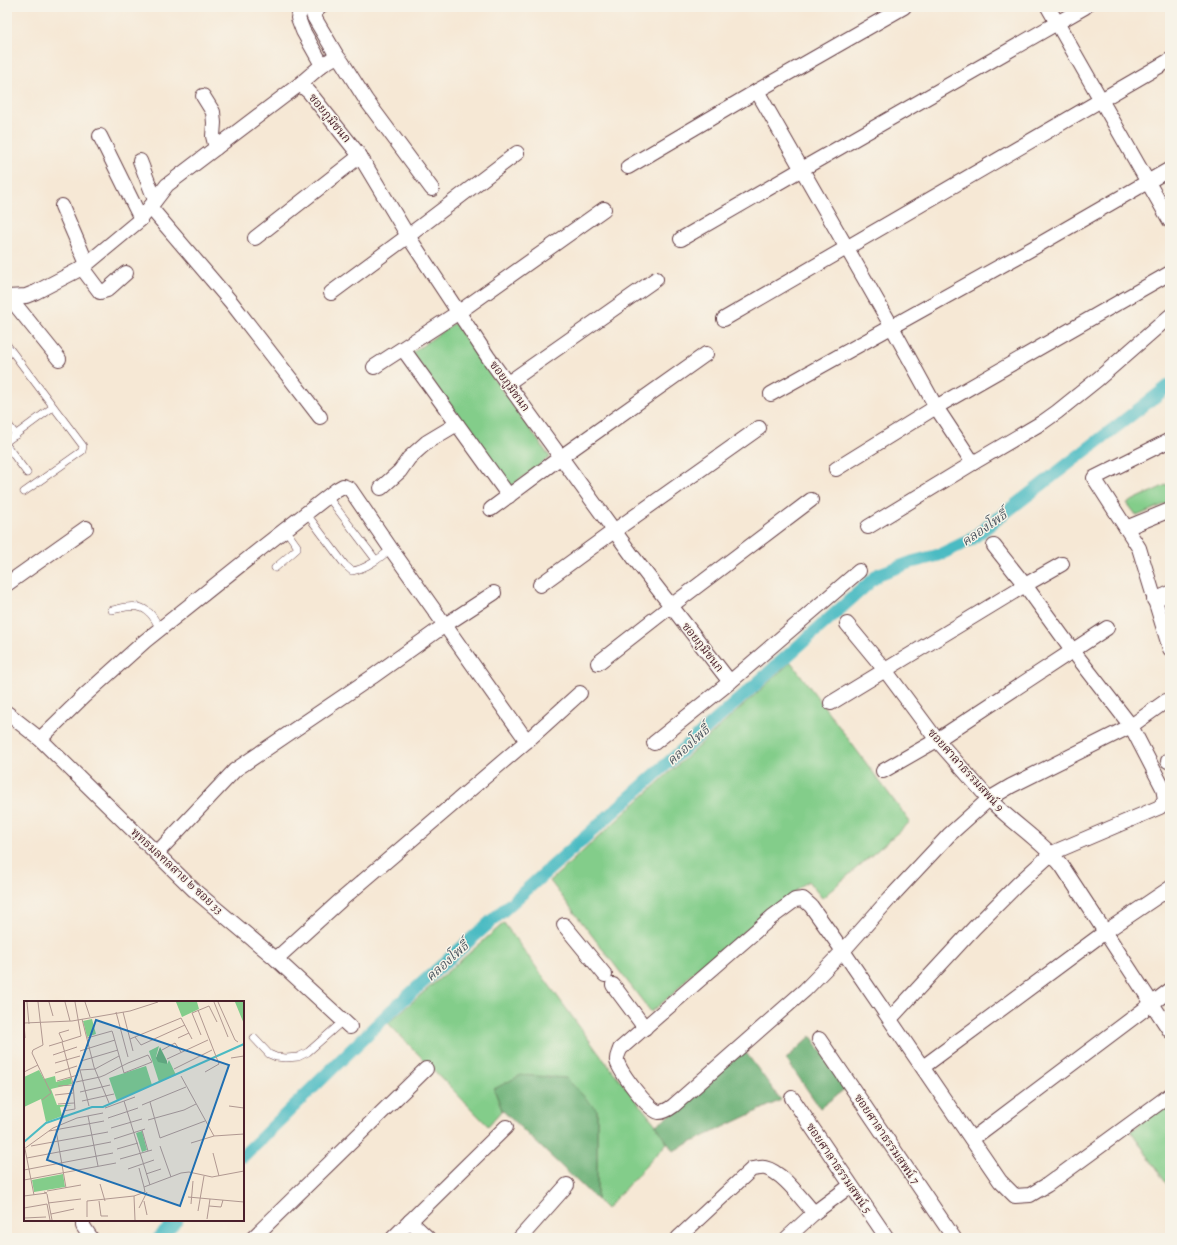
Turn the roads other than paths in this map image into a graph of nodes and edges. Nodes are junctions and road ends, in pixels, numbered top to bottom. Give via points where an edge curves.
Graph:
1 (302, 7) edge
2 (320, 7) edge
3 (904, 7) edge
4 (1048, 7) edge
5 (1085, 7) edge
6 (1057, 23) junction
7 (337, 56) junction
8 (1170, 60) edge
9 (322, 66) junction
10 (300, 84) junction
11 (757, 91) junction
12 (202, 96) dead end
13 (1101, 99) junction
14 (100, 136) dead end
15 (216, 148) junction
16 (518, 153) dead end
17 (360, 156) junction
18 (140, 161) dead end
19 (628, 166) dead end
20 (802, 169) junction
21 (1170, 169) edge
22 (1148, 182) junction
23 (432, 189) dead end
24 (152, 203) junction
25 (62, 206) dead end
26 (604, 210) dead end
27 (140, 219) junction
28 (1170, 221) edge
29 (408, 236) junction
30 (255, 238) dead end
31 (681, 239) dead end
32 (847, 248) junction
33 (85, 266) junction
34 (126, 273) dead end
35 (1170, 273) edge
36 (656, 279) dead end
37 (331, 293) dead end
38 (9, 297) edge
39 (459, 312) junction
40 (1170, 316) edge
41 (724, 319) dead end
42 (892, 327) junction
43 (7, 345) edge
44 (404, 349) junction
45 (706, 354) dead end
46 (59, 359) dead end
47 (374, 367) dead end
48 (508, 383) junction
49 (771, 394) dead end
50 (54, 407) junction
51 (936, 407) junction
52 (320, 417) dead end
53 (7, 423) edge
54 (457, 424) junction
55 (759, 428) dead end
56 (16, 435) junction
57 (1170, 440) edge
58 (7, 441) edge
59 (7, 446) edge
60 (561, 457) junction
61 (973, 462) junction
62 (836, 469) dead end
63 (27, 473) dead end
64 (381, 488) dead end
65 (24, 492) dead end
66 (509, 496) junction
67 (328, 497) junction
68 (811, 500) dead end
69 (491, 509) dead end
70 (1170, 510) edge
71 (306, 513) junction
72 (868, 527) dead end
73 (86, 528) dead end
74 (1126, 528) junction
75 (285, 529) junction
76 (614, 531) junction
77 (994, 546) dead end
78 (391, 549) junction
79 (376, 560) junction
80 (1062, 564) dead end
81 (275, 568) dead end
82 (859, 571) dead end
83 (7, 584) edge
84 (540, 585) dead end
85 (1025, 585) junction
86 (494, 593) dead end
87 (1170, 593) edge
88 (1154, 600) junction
89 (671, 606) junction
90 (112, 610) dead end
91 (847, 624) dead end
92 (445, 625) junction
93 (1107, 628) dead end
94 (160, 629) junction
95 (1170, 649) edge
96 (1073, 651) junction
97 (598, 663) dead end
98 (885, 670) junction
99 (730, 682) junction
100 (580, 693) dead end
101 (1166, 701) dead end
102 (831, 702) dead end
103 (7, 713) edge
104 (1131, 726) junction
105 (40, 739) junction
106 (937, 740) junction
107 (527, 741) junction
108 (654, 743) dead end
109 (883, 771) dead end
110 (989, 799) junction
111 (157, 853) junction
112 (1052, 853) junction
113 (1170, 888) edge
114 (564, 924) dead end
115 (1105, 932) junction
116 (843, 951) junction
117 (276, 959) junction
118 (1170, 990) edge
119 (1152, 1004) junction
120 (890, 1019) junction
121 (347, 1024) joint
122 (645, 1028) junction
123 (1170, 1030) edge
124 (254, 1038) dead end
125 (819, 1040) dead end
126 (923, 1067) junction
127 (426, 1069) dead end
128 (1170, 1095) edge
129 (792, 1098) dead end
130 (506, 1127) dead end
131 (972, 1139) junction
132 (567, 1185) dead end
133 (850, 1186) junction
134 (814, 1213) junction
135 (84, 1221) edge
136 (410, 1221) junction
137 (91, 1238) edge
138 (253, 1238) edge
139 (393, 1238) edge
140 (428, 1238) edge
141 (520, 1238) edge
142 (678, 1238) edge
143 (787, 1238) edge
144 (887, 1238) edge
145 (954, 1238) edge

1 - 9 street via 298,18
2 - 7 street via 313,14 314,17
3 - 11 street
4 - 6 street
5 - 6 street
6 - 13 street
6 - 20 street
7 - 9 street
7 - 23 street
8 - 13 street
9 - 10 street
10 - 15 street
10 - 17 street, ซอยภูมิชนก
11 - 19 street
11 - 20 street
12 - 15 street via 213,112
13 - 22 street
13 - 32 street
14 - 27 street
15 - 24 street via 167,184
16 - 29 street
17 - 29 street, ซอยภูมิชนก
17 - 30 street
18 - 24 street
20 - 31 street
20 - 32 street
21 - 22 street
22 - 28 street
22 - 42 street
24 - 27 street
24 - 52 street
25 - 33 street
26 - 39 street
27 - 33 street
29 - 37 street
29 - 39 street, ซอยภูมิชนก
32 - 41 street
32 - 42 street
33 - 34 street via 100,292 107,290
33 - 38 street via 36,292 26,296
35 - 51 street
36 - 48 street
38 - 46 street
39 - 44 street
39 - 48 street, ซอยภูมิชนก
40 - 61 street via 1058,412
42 - 49 street
42 - 51 street
43 - 50 lane
44 - 47 street
44 - 54 street
45 - 60 street
48 - 60 street, ซอยภูมิชนก
50 - 56 lane
50 - 65 lane via 83,449
51 - 61 street
51 - 62 street
53 - 56 lane
54 - 64 street via 427,442
54 - 66 street
55 - 76 street
56 - 58 lane
57 - 74 street via 1094,478
59 - 63 lane
60 - 66 street
60 - 76 street, ซอยภูมิชนก
61 - 72 street
66 - 69 street
67 - 71 street
67 - 78 street via 343,486 350,489
67 - 79 lane
68 - 89 street
70 - 74 street
71 - 75 street
71 - 79 lane via 352,571 357,571
73 - 83 street
74 - 88 street via 1138,548
75 - 81 lane via 297,549
75 - 94 street
76 - 84 street
76 - 89 street, ซอยภูมิชนก
77 - 85 street
78 - 79 lane
78 - 92 street
80 - 85 street
82 - 99 street
85 - 96 street
85 - 98 street
86 - 92 street
87 - 88 street
88 - 95 street
89 - 97 street
89 - 99 street, ซอยภูมิชนก
90 - 94 lane via 140,607 148,611
91 - 98 street, ซอยศาลาธรรมสพน์ 9
92 - 107 street
92 - 111 street via 235,770
93 - 96 street
94 - 105 street
96 - 104 street
96 - 106 street
98 - 102 street
98 - 106 street, ซอยศาลาธรรมสพน์ 9
99 - 108 street
100 - 107 street
101 - 104 street
103 - 105 street, พุทธมลฑลสาย ๒ ซอย 33
104 - 110 street
104 - 112 street via 1163,788 1165,799 1160,807
105 - 111 street, พุทธมลฑลสาย ๒ ซอย 33
106 - 109 street
106 - 110 street, ซอยศาลาธรรมสพน์ 9
107 - 117 street
110 - 112 street, ซอยศาลาธรรมสพน์ 9
110 - 116 street via 949,835
111 - 117 street, พุทธมลฑลสาย ๒ ซอย 33 via 194,890
112 - 115 street, ซอยศาลาธรรมสพน์ 9
112 - 120 street via 974,928
113 - 115 street
114 - 122 street
115 - 119 street, ซอยศาลาธรรมสพน์ 9
115 - 126 street
116 - 120 street
116 - 122 street via 811,906 803,899 796,900 772,916
116 - 122 street via 806,990 665,1111 658,1112 651,1108 626,1078 617,1059 620,1049
117 - 121 street, พุทธมลฑลสาย ๒ ซอย 33
118 - 119 street
119 - 123 street, ซอยศาลาธรรมสพน์ 9
119 - 131 street
120 - 126 street
121 - 124 lane via 298,1057 286,1058 269,1054
125 - 145 street, ซอยศาลาธรรมสพน์ 7
126 - 131 street
127 - 138 street
128 - 131 street via 1030,1195 1015,1196 1000,1181
129 - 133 street, ซอยศาลาธรรมสพน์ 5
130 - 136 street
132 - 141 street
133 - 134 street
133 - 144 street, ซอยศาลาธรรมสพน์ 5
134 - 142 street via 783,1179 764,1167 752,1170
134 - 143 street
135 - 137 street via 83,1226
136 - 139 street
136 - 140 street

